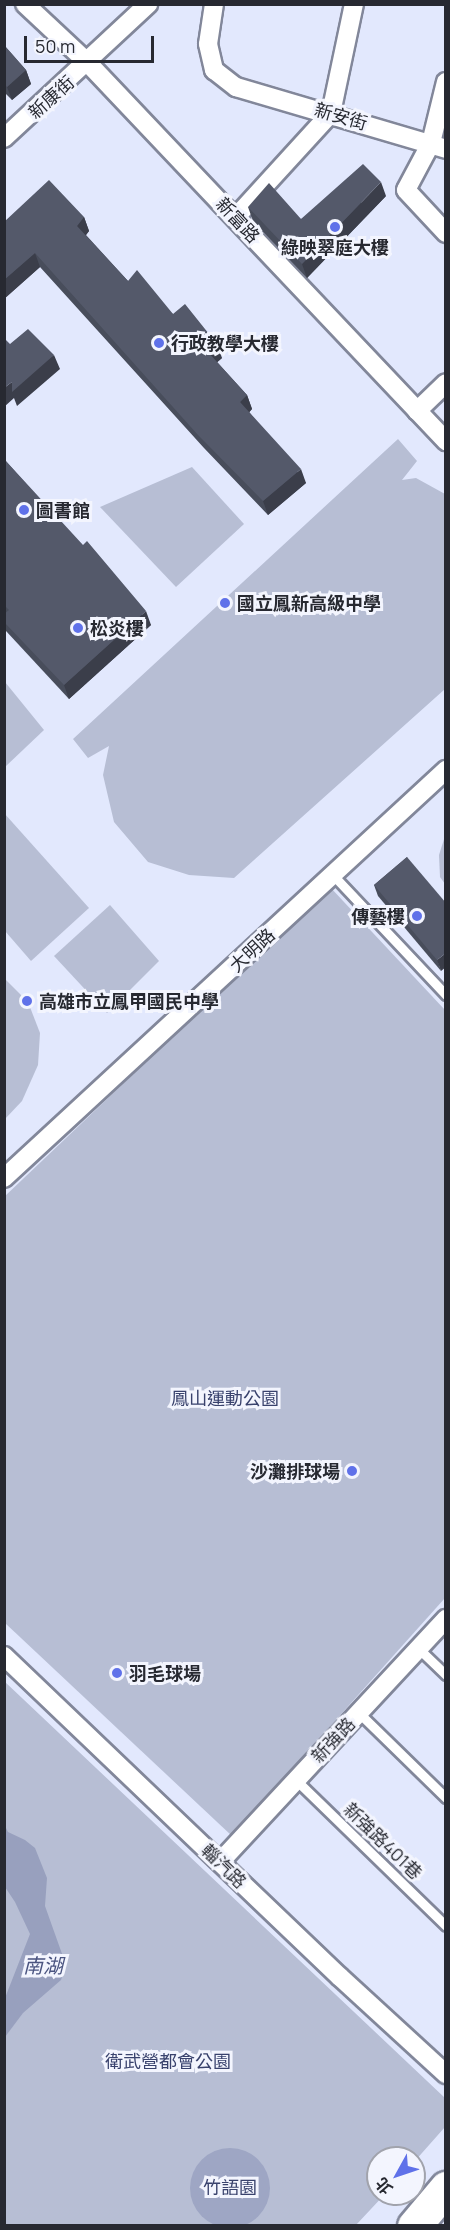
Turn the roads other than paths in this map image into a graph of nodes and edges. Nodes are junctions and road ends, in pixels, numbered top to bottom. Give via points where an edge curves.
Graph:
1 (24, 4) edge
2 (148, 4) edge
3 (214, 4) edge
4 (354, 4) edge
5 (88, 63) junction
6 (446, 82) edge
7 (331, 113) junction
8 (4, 138) edge
9 (438, 146) edge
10 (236, 217) junction
11 (446, 233) edge
12 (446, 383) edge
13 (417, 411) junction
14 (446, 441) edge
15 (446, 770) edge
16 (333, 875) junction
17 (446, 995) edge
18 (4, 1178) edge
19 (446, 1619) edge
20 (418, 1648) junction
21 (4, 1656) edge
22 (446, 1676) edge
23 (358, 1712) junction
24 (296, 1780) junction
25 (446, 1798) edge
26 (220, 1862) junction
27 (446, 1926) edge
28 (446, 2074) edge
29 (446, 2188) edge
30 (414, 2226) edge

1 - 5 street, 新富路
2 - 5 street, 新康街
3 - 7 street, 新安街 via 208,44 214,70 236,87
4 - 7 street
5 - 8 street, 新康街
5 - 10 street, 新富路
6 - 9 street
7 - 9 street, 新安街
7 - 10 street
9 - 11 street via 406,190
10 - 13 street, 新富路
12 - 13 street
13 - 14 street, 新富路
15 - 16 street, 大明路
16 - 17 lane
16 - 18 street, 大明路
19 - 20 street, 新強路
20 - 22 lane
20 - 23 street, 新強路
21 - 26 street, 輜汽路
23 - 24 street, 新強路
23 - 25 lane
24 - 26 street, 新強路
24 - 27 lane, 新強路401巷
26 - 28 street, 輜汽路
29 - 30 highway

